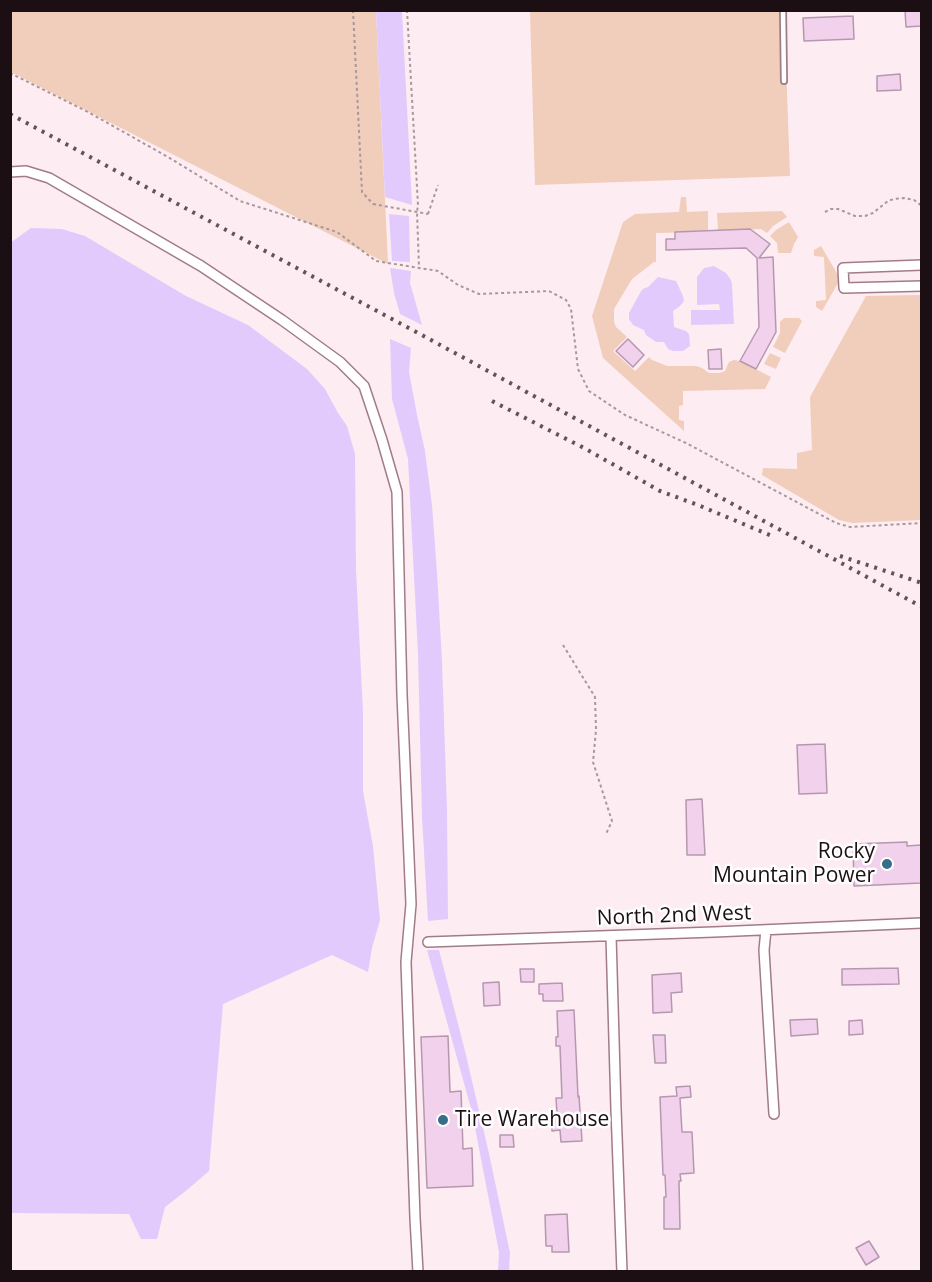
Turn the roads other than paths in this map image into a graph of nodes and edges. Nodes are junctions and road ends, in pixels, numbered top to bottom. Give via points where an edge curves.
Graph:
1 (783, 10) edge
2 (784, 81) dead end
3 (10, 172) edge
4 (921, 265) edge
5 (921, 286) edge
6 (921, 923) edge
7 (766, 930) junction
8 (611, 936) junction
9 (428, 942) dead end
10 (774, 1114) dead end
11 (418, 1272) edge
12 (622, 1272) edge

1 - 2 lane
3 - 11 street via 26,171 49,178 201,266 340,362 364,386 397,492 411,904 406,962
4 - 5 street via 843,267 844,288
6 - 7 street, North 2nd West
7 - 8 street, North 2nd West
7 - 10 street
8 - 9 street, North 2nd West
8 - 12 street

